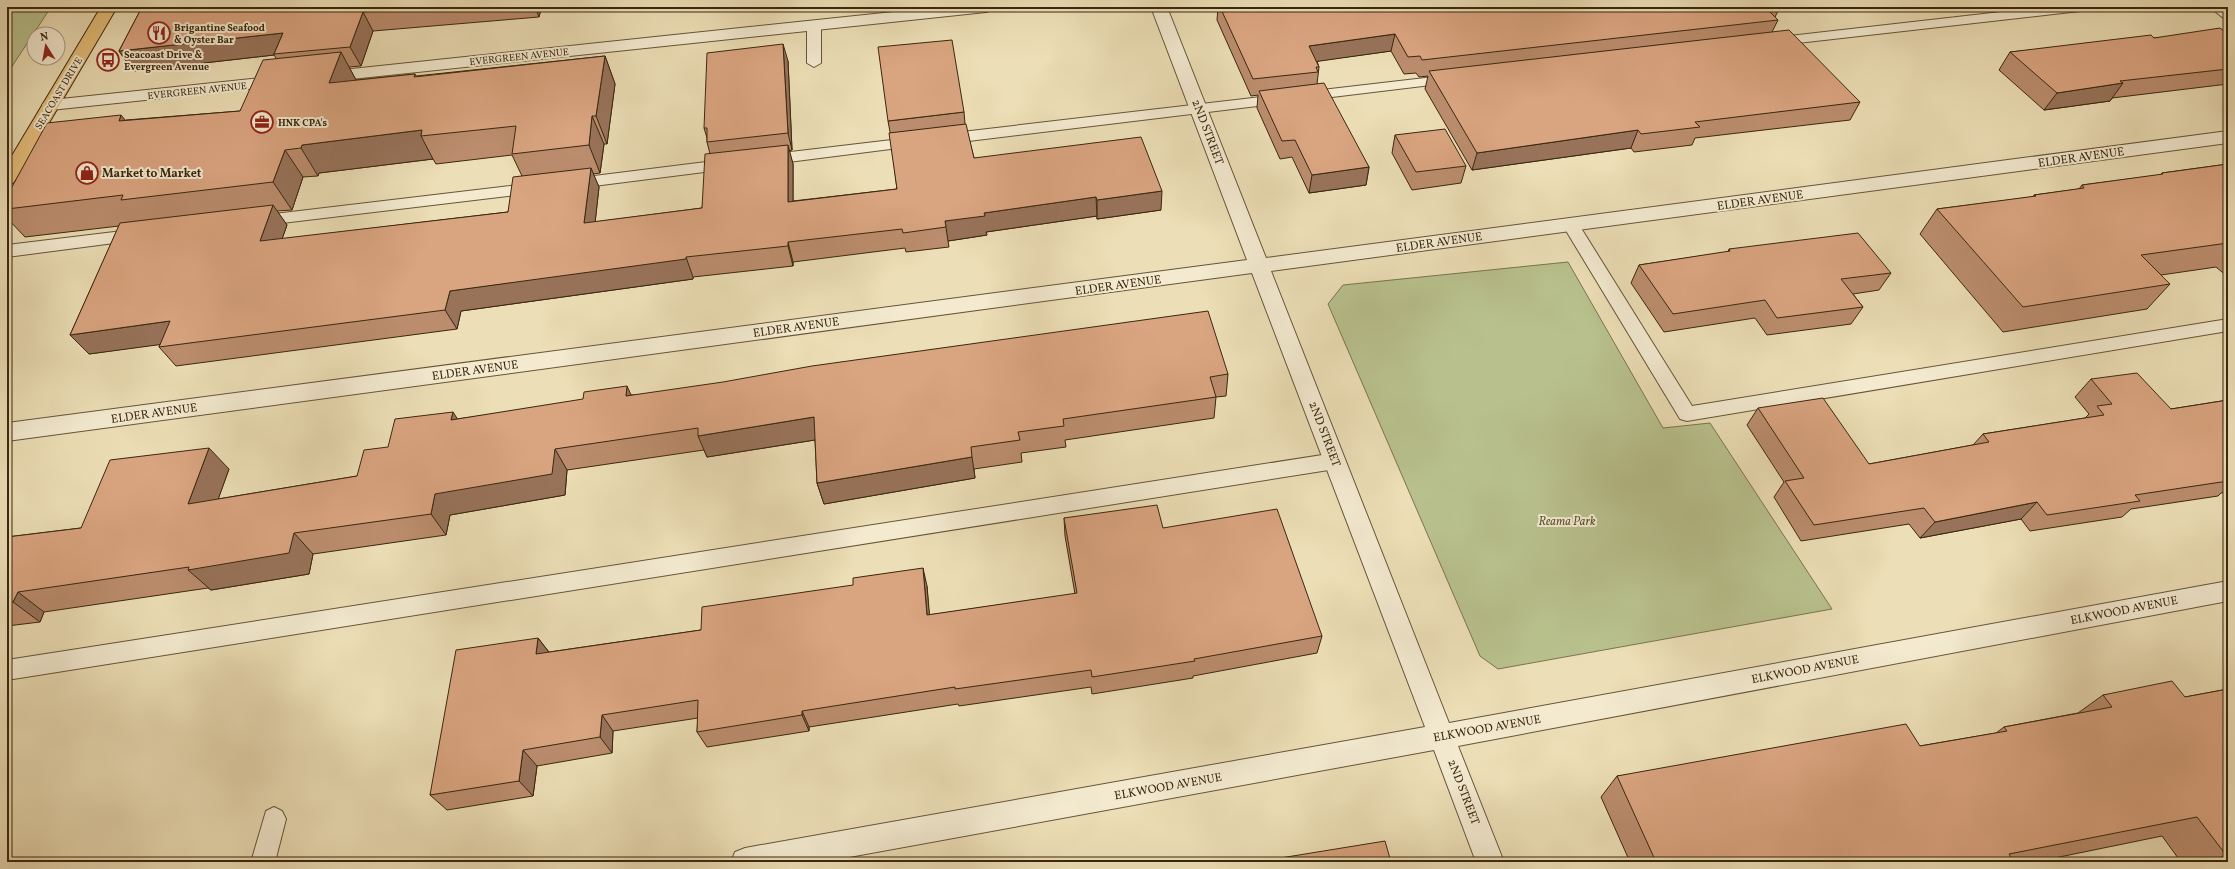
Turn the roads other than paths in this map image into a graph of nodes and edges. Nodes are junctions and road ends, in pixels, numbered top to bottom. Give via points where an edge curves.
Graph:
1 (109, 7) edge
2 (986, 7) edge
3 (1159, 7) edge
4 (2080, 7) edge
5 (2218, 7) edge
6 (2228, 14) edge
7 (814, 25) junction
8 (1758, 44) edge
9 (814, 63) dead end
10 (1468, 77) edge
11 (51, 105) junction
12 (1199, 108) junction
13 (2228, 137) edge
14 (7, 180) edge
15 (244, 223) edge
16 (1570, 224) junction
17 (157, 233) edge
18 (7, 251) edge
19 (1260, 266) junction
20 (2228, 325) edge
21 (7, 432) edge
22 (1335, 461) junction
23 (2228, 591) edge
24 (7, 670) edge
25 (1442, 736) junction
26 (274, 819) dead end
27 (263, 862) edge
28 (745, 862) edge
29 (1490, 862) edge

1 - 11 main road, SEACOAST DRIVE
2 - 7 street, EVERGREEN AVENUE
3 - 12 street, 2ND STREET
4 - 8 lane
5 - 6 street
7 - 9 lane
7 - 11 street, EVERGREEN AVENUE
10 - 12 lane
11 - 14 main road, SEACOAST DRIVE
12 - 15 lane
12 - 19 street, 2ND STREET
13 - 16 street, ELDER AVENUE
16 - 19 street, ELDER AVENUE
16 - 20 lane via 1687,414
17 - 18 lane
19 - 21 street, ELDER AVENUE
19 - 22 street, 2ND STREET
22 - 24 lane
22 - 25 street, 2ND STREET
23 - 25 street, ELKWOOD AVENUE
25 - 28 street, ELKWOOD AVENUE
25 - 29 street, 2ND STREET
26 - 27 lane

